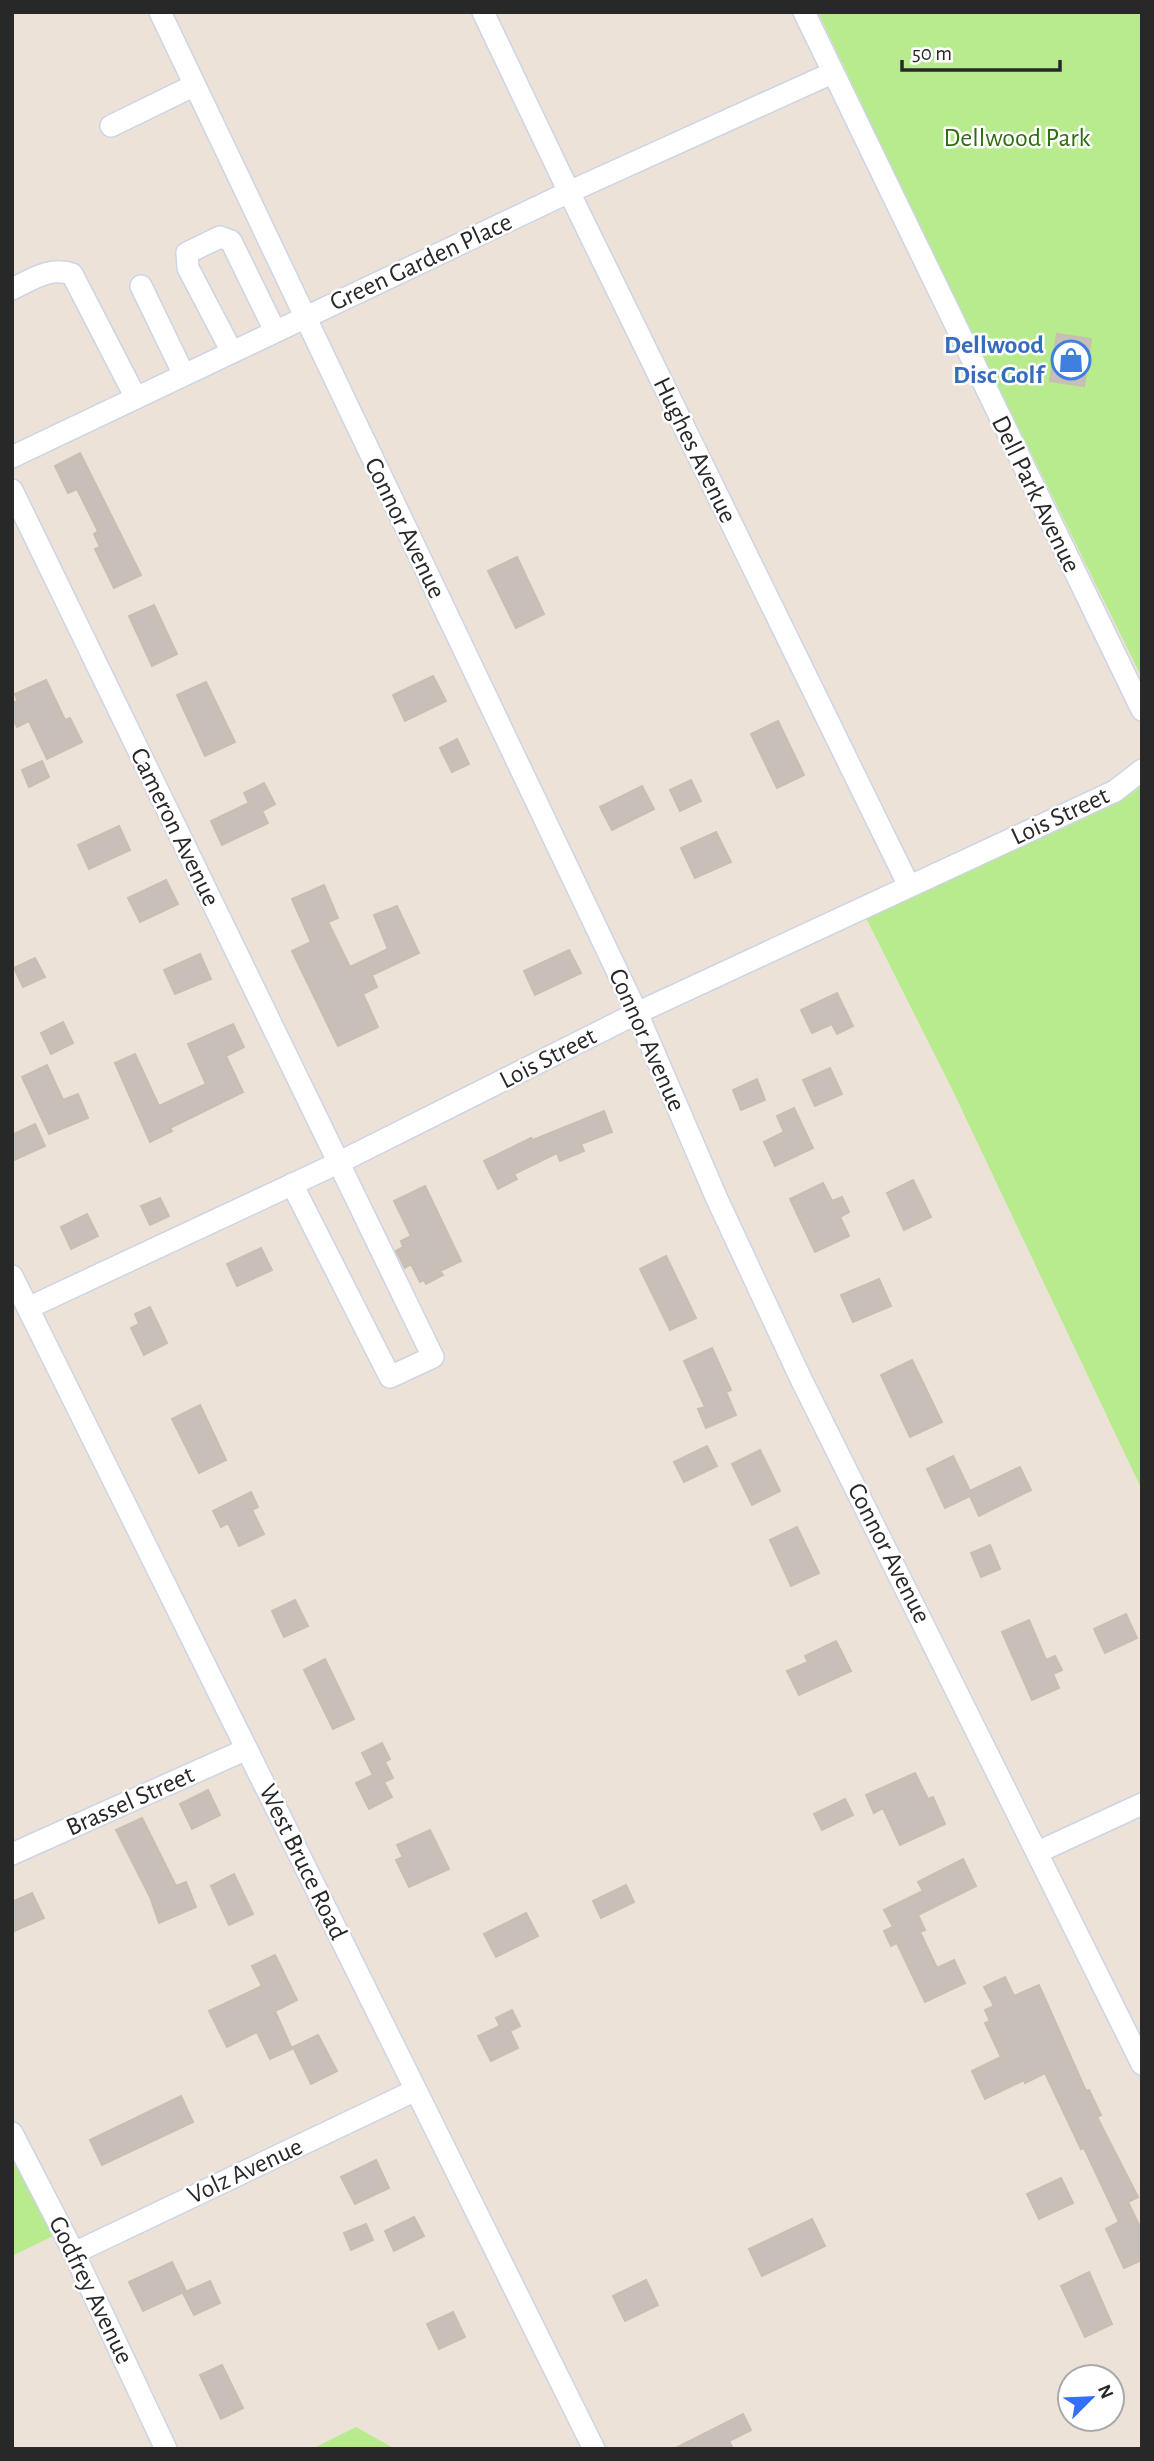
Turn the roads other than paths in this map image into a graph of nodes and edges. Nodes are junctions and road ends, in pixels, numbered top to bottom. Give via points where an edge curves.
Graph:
1 (160, 12) edge
2 (483, 12) edge
3 (804, 12) edge
4 (832, 73) junction
5 (195, 85) junction
6 (111, 126) dead end
7 (569, 192) junction
8 (141, 286) dead end
9 (12, 289) edge
10 (304, 317) junction
11 (275, 331) junction
12 (232, 352) junction
13 (184, 375) junction
14 (136, 398) junction
15 (12, 457) edge
16 (12, 491) edge
17 (1142, 710) edge
18 (1142, 771) edge
19 (909, 886) junction
20 (637, 1013) junction
21 (338, 1163) junction
22 (292, 1184) junction
23 (12, 1276) edge
24 (28, 1308) junction
25 (247, 1749) junction
26 (1142, 1804) edge
27 (1038, 1852) junction
28 (12, 1854) edge
29 (1142, 2064) edge
30 (416, 2090) junction
31 (12, 2133) edge
32 (74, 2253) junction
33 (166, 2449) edge
34 (594, 2449) edge

1 - 5 street, Connor Avenue
2 - 7 street, Hughes Avenue
3 - 4 street, Dell Park Avenue
4 - 7 street, Green Garden Place
4 - 17 street, Dell Park Avenue
5 - 6 street
5 - 10 street, Connor Avenue
7 - 10 street, Green Garden Place
7 - 19 street, Hughes Avenue
8 - 13 street
9 - 14 street via 42,275 62,270 72,274
10 - 11 street, Green Garden Place
10 - 20 street, Connor Avenue
11 - 12 street, Green Garden Place
11 - 12 street via 231,241 220,237 187,253 188,268
12 - 13 street, Green Garden Place
13 - 14 street, Green Garden Place
14 - 15 street, Green Garden Place
16 - 21 street, Cameron Avenue
18 - 19 street, Lois Street via 1115,791
19 - 20 street, Lois Street
20 - 21 street, Lois Street
20 - 27 street, Connor Avenue via 800,1377
21 - 22 street, Lois Street
21 - 22 street, Cameron Avenue via 433,1357 390,1377
22 - 24 street, Lois Street
23 - 24 street, West Bruce Road
24 - 25 street, West Bruce Road
25 - 28 street, Brassel Street
25 - 30 street, West Bruce Road
26 - 27 street
27 - 29 street, Connor Avenue
30 - 32 street, Volz Avenue
30 - 34 street, West Bruce Road
31 - 32 street, Godfrey Avenue
32 - 33 street, Godfrey Avenue

